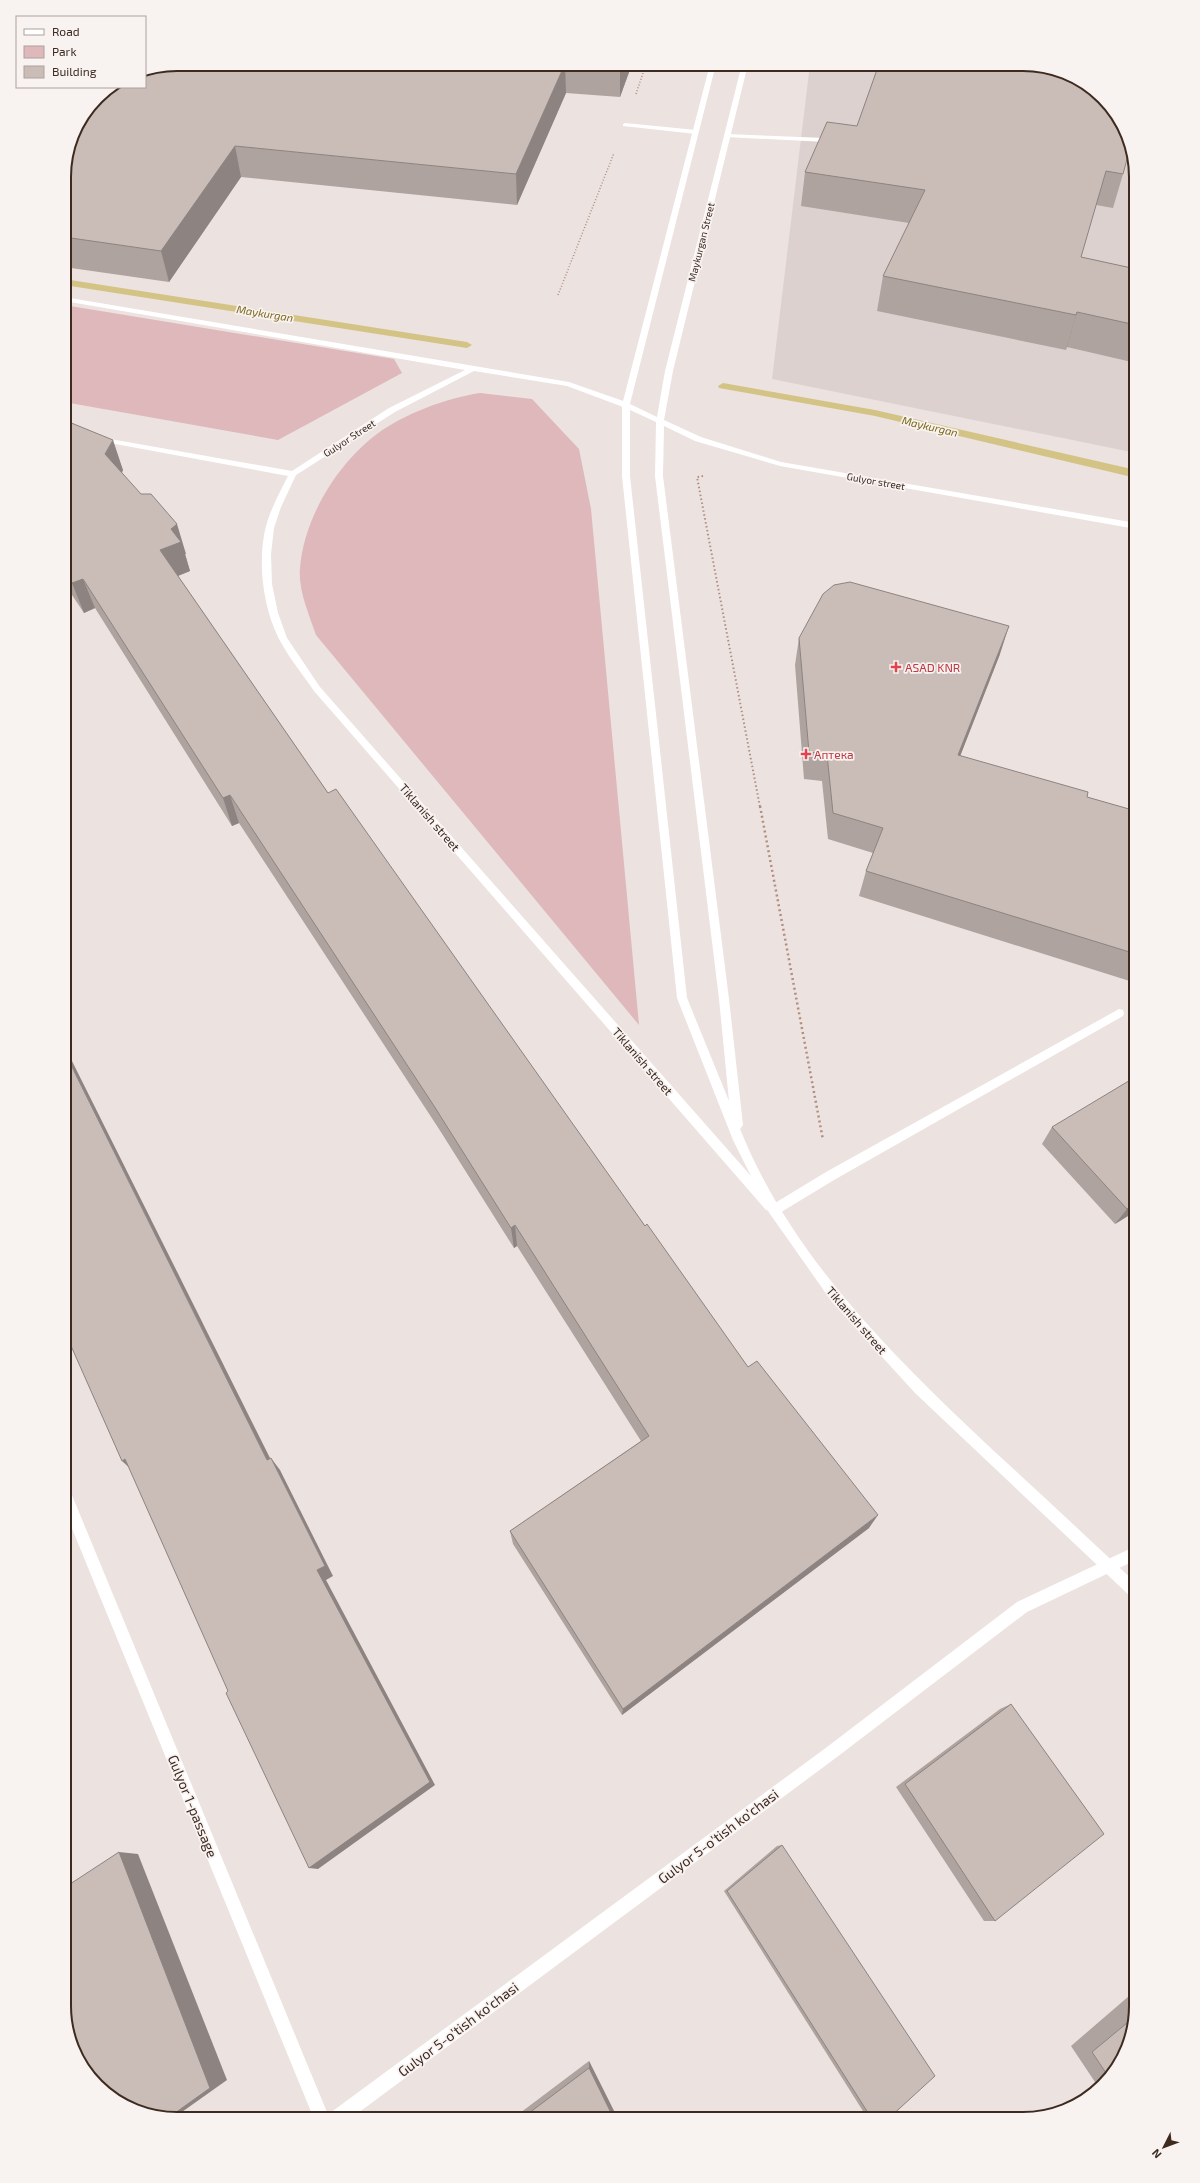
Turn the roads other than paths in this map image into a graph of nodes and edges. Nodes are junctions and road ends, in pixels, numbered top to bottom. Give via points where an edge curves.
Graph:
1 (711, 71) edge
2 (743, 71) edge
3 (625, 125) road end
4 (696, 132) junction
5 (727, 136) junction
6 (826, 140) edge
7 (71, 300) edge
8 (473, 369) junction
9 (626, 405) junction
10 (660, 421) junction
11 (87, 436) edge
12 (292, 474) junction
13 (1129, 525) edge
14 (1119, 1013) dead end
15 (739, 1140) junction
16 (774, 1210) junction
17 (71, 1510) edge
18 (1129, 1556) edge
19 (1106, 1565) junction
20 (1129, 1586) edge
21 (319, 2112) edge
22 (345, 2112) edge

1 - 4 street
2 - 5 street, Maykurgan Street
3 - 4 street
4 - 9 street
5 - 6 street
5 - 10 street, Maykurgan Street via 669,371
7 - 8 street
8 - 9 street via 569,384
8 - 12 street, Gulyor Street via 392,410
9 - 10 street, Gulyor street
9 - 15 street via 626,476 682,998
10 - 13 street, Gulyor street via 698,440 780,464
10 - 15 street, Maykurgan Street via 659,476
11 - 12 street
12 - 16 street, Tiklanish street via 270,528 267,555 273,609 283,637 317,689
14 - 16 street
15 - 16 street
16 - 19 street, Tiklanish street via 836,1298 919,1388
17 - 21 street, Gulyor 1-passage
18 - 19 street, Gulyor 5-o'tish ko'chasi
19 - 20 street, Tiklanish street
19 - 22 street, Gulyor 5-o'tish ko'chasi via 1022,1607 832,1752

